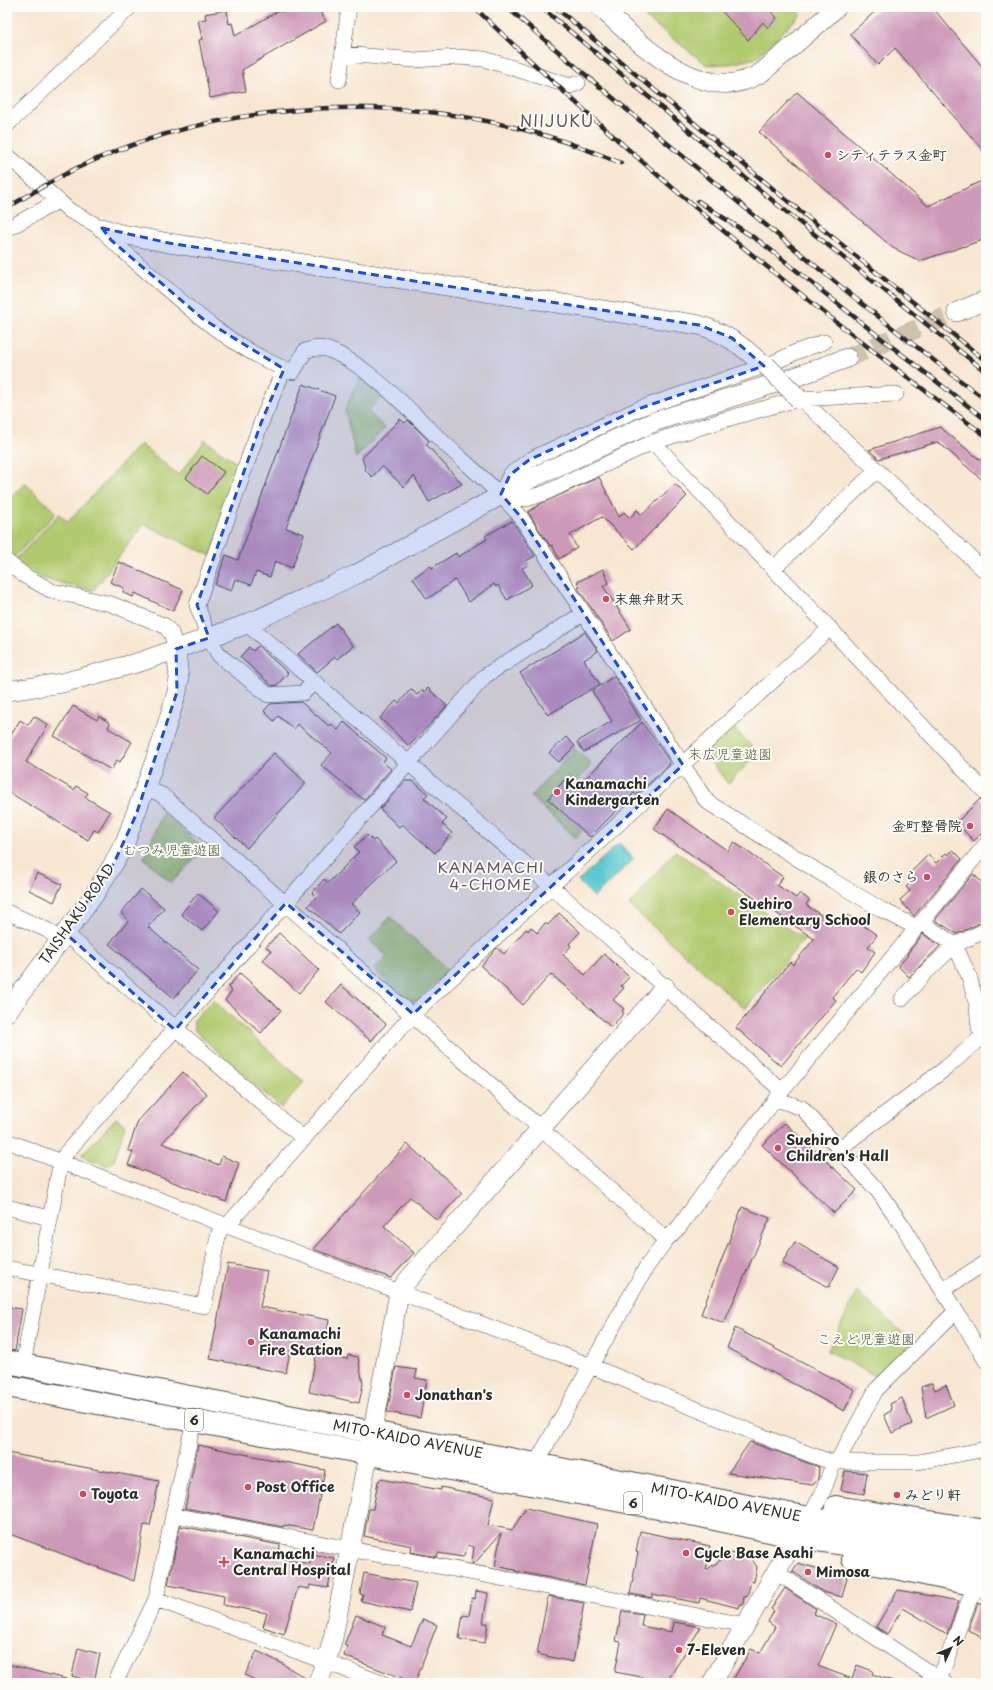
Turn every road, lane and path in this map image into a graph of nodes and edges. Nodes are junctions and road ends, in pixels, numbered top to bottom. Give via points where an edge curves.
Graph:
1 (130, 7) edge
2 (349, 7) edge
3 (600, 7) edge
4 (837, 7) edge
5 (343, 54) junction
6 (339, 80) dead end
7 (578, 83) dead end
8 (7, 125) edge
9 (7, 155) edge
10 (58, 201) junction
11 (102, 228) junction
12 (7, 229) edge
13 (986, 300) edge
14 (957, 312) tunnel mouth
15 (824, 342) dead end
16 (847, 358) tunnel mouth
17 (764, 366) junction
18 (284, 369) junction
19 (896, 394) dead end
20 (799, 399) junction
21 (654, 442) junction
22 (877, 470) junction
23 (501, 494) junction
24 (7, 562) edge
25 (774, 568) junction
26 (986, 572) edge
27 (584, 613) junction
28 (247, 624) junction
29 (830, 628) junction
30 (209, 638) junction
31 (176, 649) junction
32 (314, 682) junction
33 (7, 691) edge
34 (409, 762) junction
35 (683, 765) junction
36 (146, 788) junction
37 (986, 793) edge
38 (986, 844) edge
39 (551, 886) junction
40 (286, 903) junction
41 (7, 912) edge
42 (919, 924) junction
43 (986, 930) edge
44 (62, 936) junction
45 (956, 945) junction
46 (664, 987) junction
47 (902, 999) dead end
48 (7, 1012) edge
49 (413, 1014) junction
50 (175, 1030) junction
51 (985, 1035) edge
52 (780, 1094) junction
53 (540, 1128) junction
54 (304, 1139) junction
55 (7, 1141) edge
56 (840, 1148) junction
57 (62, 1162) junction
58 (7, 1207) edge
59 (50, 1218) junction
60 (226, 1226) junction
61 (666, 1240) junction
62 (986, 1262) edge
63 (7, 1268) edge
64 (39, 1274) junction
65 (943, 1290) junction
66 (399, 1294) junction
67 (956, 1311) junction
68 (986, 1361) edge
69 (15, 1363) edge
70 (591, 1366) junction
71 (7, 1386) edge
72 (194, 1420) junction
73 (372, 1432) junction
74 (986, 1450) edge
75 (368, 1454) junction
76 (836, 1462) junction
77 (535, 1464) junction
78 (173, 1515) junction
79 (809, 1518) junction
80 (986, 1531) edge
81 (797, 1537) junction
82 (986, 1549) edge
83 (350, 1550) junction
84 (776, 1572) junction
85 (982, 1580) edge
86 (156, 1599) junction
87 (745, 1625) junction
88 (326, 1663) junction
89 (941, 1682) edge
90 (115, 1683) edge
91 (317, 1683) edge
92 (382, 1683) edge
93 (712, 1683) edge

1 - 8 street
2 - 5 street
3 - 4 street via 648,49 688,76 716,84 740,82 759,74
5 - 6 street
5 - 7 street via 415,60 457,57 484,59 570,86
9 - 10 street
10 - 11 street via 70,212
10 - 12 street
11 - 17 street via 169,243 699,325 732,338
11 - 18 street via 111,240 203,319 245,348
13 - 14 street
15 - 17 street
16 - 23 street via 656,421
17 - 20 street, bridge
17 - 23 street via 638,409 529,460 510,475
18 - 23 street via 293,372 305,351 316,348 343,357 374,379
18 - 30 street via 261,423 197,604
19 - 20 street
20 - 21 street
20 - 22 street
21 - 23 street via 538,495 526,499
21 - 25 street
22 - 25 street
22 - 26 street
23 - 27 street via 520,516
23 - 28 street via 355,575
24 - 31 street via 25,576 52,591 111,604 165,626 171,632
25 - 29 street
27 - 34 street via 486,676
27 - 35 street
28 - 30 street
28 - 32 street
29 - 35 street
29 - 37 street
30 - 31 street
30 - 32 street via 219,655 268,695 304,693
31 - 33 street via 140,662 62,683
31 - 36 street, TAISHAKU ROAD via 179,679
32 - 34 street
34 - 39 street
34 - 40 street
35 - 39 street
35 - 42 street via 709,803 882,910
36 - 40 street via 162,795
36 - 44 street, TAISHAKU ROAD via 126,840 114,863 94,895
38 - 42 street
39 - 46 street
39 - 49 street
40 - 49 street
40 - 50 street
41 - 44 street
42 - 45 street
42 - 52 street
43 - 45 street
44 - 48 street, TAISHAKU ROAD
44 - 50 street
45 - 47 street via 924,974
45 - 51 street via 969,976 977,1006 979,1028
46 - 52 street
46 - 53 street
49 - 53 street
49 - 54 street
50 - 54 street
50 - 57 street via 66,1153
51 - 56 street via 946,1068
52 - 56 street via 782,1101 802,1108
52 - 61 street via 679,1227
53 - 61 street
53 - 66 street via 411,1276
54 - 60 street
55 - 57 street
56 - 65 street via 878,1191
57 - 59 street
57 - 60 street
58 - 59 street
59 - 64 street
60 - 64 street via 218,1236 204,1306
60 - 66 street
61 - 70 street via 648,1266
62 - 65 street
63 - 64 street
64 - 69 street
65 - 67 street
66 - 70 street
66 - 73 street
67 - 68 street
67 - 76 street via 876,1390
69 - 73 highway, MITO-KAIDO AVENUE / 6
70 - 76 street via 779,1443
70 - 77 street
71 - 72 highway, MITO-KAIDO AVENUE / 6
72 - 75 highway, MITO-KAIDO AVENUE / 6
72 - 78 street
73 - 75 street
73 - 77 highway, MITO-KAIDO AVENUE / 6
74 - 76 street via 918,1462
75 - 81 highway, MITO-KAIDO AVENUE / 6 via 701,1516
75 - 83 street
76 - 79 street
77 - 79 highway, MITO-KAIDO AVENUE / 6
78 - 83 street
78 - 86 street
79 - 80 highway, MITO-KAIDO AVENUE via 833,1507
79 - 81 street
79 - 82 highway, MITO-KAIDO AVENUE / 6
81 - 84 street
81 - 85 highway, MITO-KAIDO AVENUE / 6 via 914,1554
83 - 87 street
83 - 88 street
84 - 87 street
84 - 89 street
85 - 89 street
86 - 88 street
86 - 90 street
87 - 93 street
88 - 91 street
88 - 92 street

